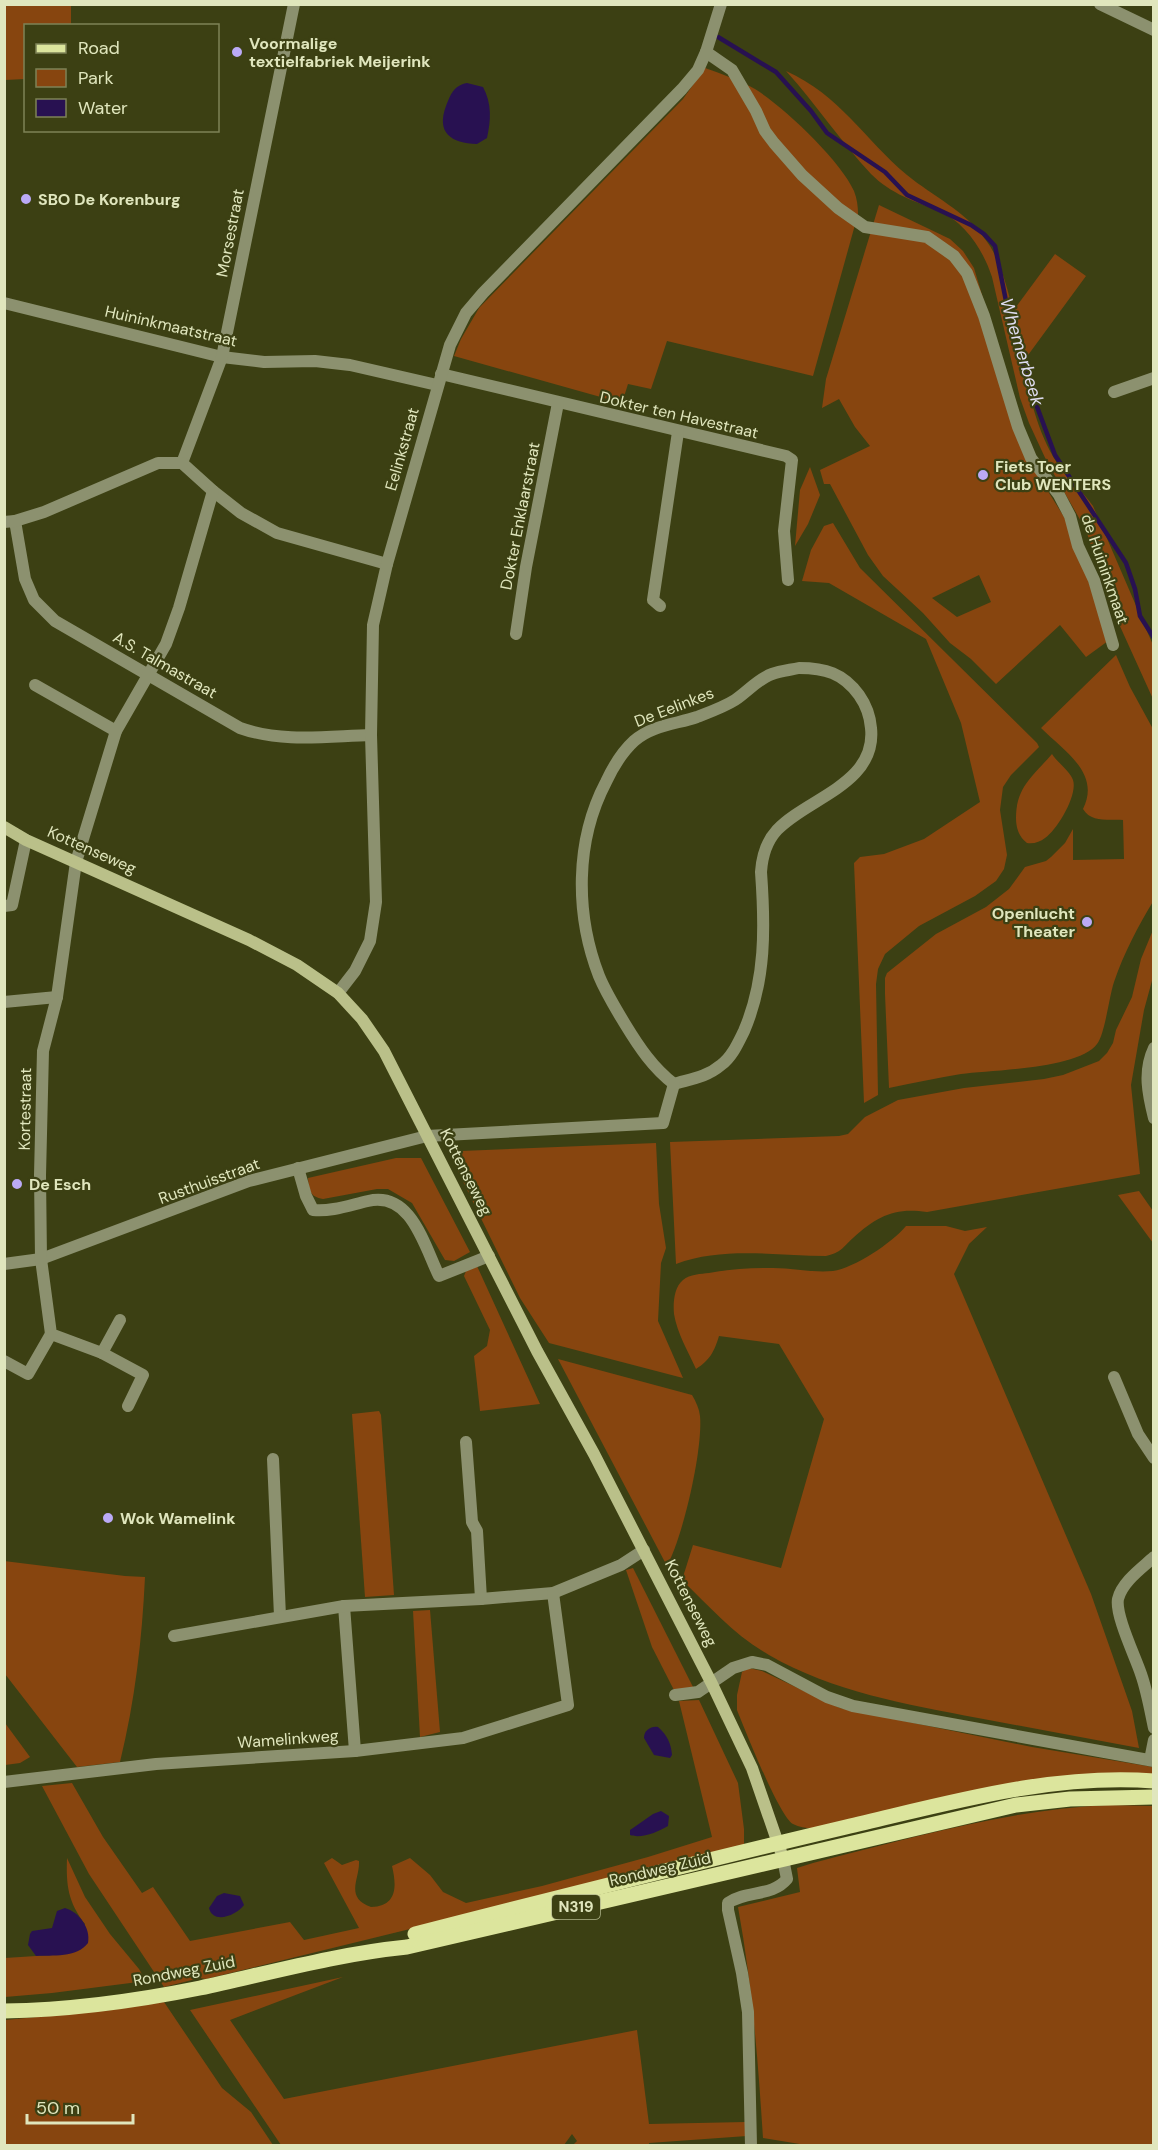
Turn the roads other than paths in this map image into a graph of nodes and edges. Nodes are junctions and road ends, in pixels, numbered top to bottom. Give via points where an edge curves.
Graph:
1 (294, 4) edge
2 (721, 4) edge
3 (1100, 4) edge
4 (1154, 30) edge
5 (706, 51) junction
6 (4, 303) edge
7 (222, 357) junction
8 (1154, 378) edge
9 (439, 380) junction
10 (1114, 392) dead end
11 (558, 403) junction
12 (678, 432) junction
13 (182, 463) junction
14 (213, 491) junction
15 (10, 521) edge
16 (387, 564) junction
17 (788, 580) dead end
18 (660, 606) dead end
19 (516, 634) dead end
20 (1113, 645) dead end
21 (148, 674) junction
22 (35, 685) dead end
23 (116, 731) junction
24 (372, 735) junction
25 (4, 827) edge
26 (26, 840) junction
27 (76, 862) junction
28 (4, 906) edge
29 (338, 993) junction
30 (57, 997) junction
31 (4, 1002) edge
32 (1154, 1048) edge
33 (674, 1084) junction
34 (1154, 1118) edge
35 (427, 1136) junction
36 (298, 1168) junction
37 (489, 1256) junction
38 (41, 1259) junction
39 (4, 1264) edge
40 (120, 1320) dead end
41 (51, 1334) junction
42 (102, 1353) junction
43 (4, 1361) edge
44 (1114, 1377) dead end
45 (128, 1406) dead end
46 (465, 1442) dead end
47 (1154, 1458) edge
48 (273, 1459) dead end
49 (644, 1550) junction
50 (1154, 1557) edge
51 (553, 1593) junction
52 (481, 1599) junction
53 (344, 1606) junction
54 (280, 1616) junction
55 (174, 1636) dead end
56 (712, 1684) junction
57 (675, 1695) dead end
58 (1154, 1728) edge
59 (1154, 1740) edge
60 (355, 1751) junction
61 (1152, 1761) edge
62 (1154, 1781) edge
63 (4, 1782) edge
64 (1154, 1797) edge
65 (778, 1843) junction
66 (783, 1859) junction
67 (368, 1951) junction
68 (4, 2011) edge
69 (751, 2145) edge

1 - 7 street, Morsestraat
2 - 5 street, Eelinkstraat
3 - 4 street
5 - 9 street, Eelinkstraat via 698,70 682,89 466,313
5 - 20 street, de Huininkmaat via 732,70 774,144 838,208 865,227 927,237 954,256 966,273 984,316 1018,427 1031,458 1070,516
6 - 7 street, Huininkmaatstraat
7 - 9 street, Huininkmaatstraat via 264,362 315,361
7 - 13 street, Morsestraat
8 - 10 street
9 - 11 street, Dokter ten Havestraat
9 - 16 street, Eelinkstraat
11 - 12 street, Dokter ten Havestraat
11 - 19 street, Dokter Enklaarstraat
12 - 17 street, Dokter ten Havestraat via 792,459 784,531
12 - 18 street via 653,600
13 - 14 street
13 - 15 street via 158,463 44,512
14 - 16 street via 241,513 277,533
14 - 21 street, Kortestraat via 179,608 166,644
15 - 21 street, A.S. Talmastraat via 34,600 55,621
16 - 24 street, Eelinkstraat via 373,625
21 - 23 street, Kortestraat
21 - 24 street, A.S. Talmastraat via 240,728 259,734
22 - 23 street
23 - 27 street, Kortestraat
24 - 29 street, Eelinkstraat via 376,902 370,941
25 - 26 street, Kottenseweg
26 - 27 street, Kottenseweg
26 - 28 street, Kottenseweg via 12,905
27 - 29 street, Kottenseweg via 249,940 297,965
27 - 30 street, Kortestraat
29 - 35 street, Kottenseweg via 384,1051
30 - 31 street
30 - 38 street, Kortestraat via 43,1051
32 - 34 street via 1147,1065 1147,1082
33 - 33 street, De Eelinkes via 705,1076 723,1064 736,1048 752,1013 763,954 761,872 768,843 793,816 846,782 862,766 871,746 866,704 853,687 819,668 772,674 717,709 641,735 617,762 595,806 581,878 590,948 600,977 639,1046
33 - 35 street via 663,1123
35 - 36 street, Rusthuisstraat
35 - 37 street, Kottenseweg
36 - 37 street via 313,1210 376,1199 396,1203 409,1214 439,1276
36 - 38 street, Rusthuisstraat via 249,1181
37 - 49 street, Kottenseweg
38 - 39 street, Rusthuisstraat
38 - 41 street, Kortestraat
40 - 42 street
41 - 42 street
41 - 43 street via 28,1374
42 - 45 street via 143,1375
44 - 47 street via 1138,1434
46 - 52 street
48 - 54 street
49 - 51 street via 621,1565
49 - 56 street, Kottenseweg
50 - 58 street via 1127,1582 1118,1600
51 - 52 street
51 - 60 street, Wamelinkweg via 568,1705 463,1738
52 - 53 street
53 - 54 street
53 - 60 street
54 - 55 street
56 - 57 street via 698,1692
56 - 61 street via 733,1668 752,1662 768,1665 827,1697 853,1706
56 - 65 street, Kottenseweg via 752,1768
59 - 61 street
60 - 63 street, Wamelinkweg via 156,1764
62 - 65 main road, N319 via 1109,1780 1015,1790
64 - 66 main road, N319 via 1016,1805
65 - 66 street, Kottenseweg
65 - 67 main road, Rondweg Zuid / N319 via 403,1938
66 - 67 main road, Rondweg Zuid / N319 via 406,1947
66 - 69 street, Kottenseweg via 787,1879 781,1886 728,1903 748,2012
67 - 68 main road, Rondweg Zuid / N319 via 135,1999

